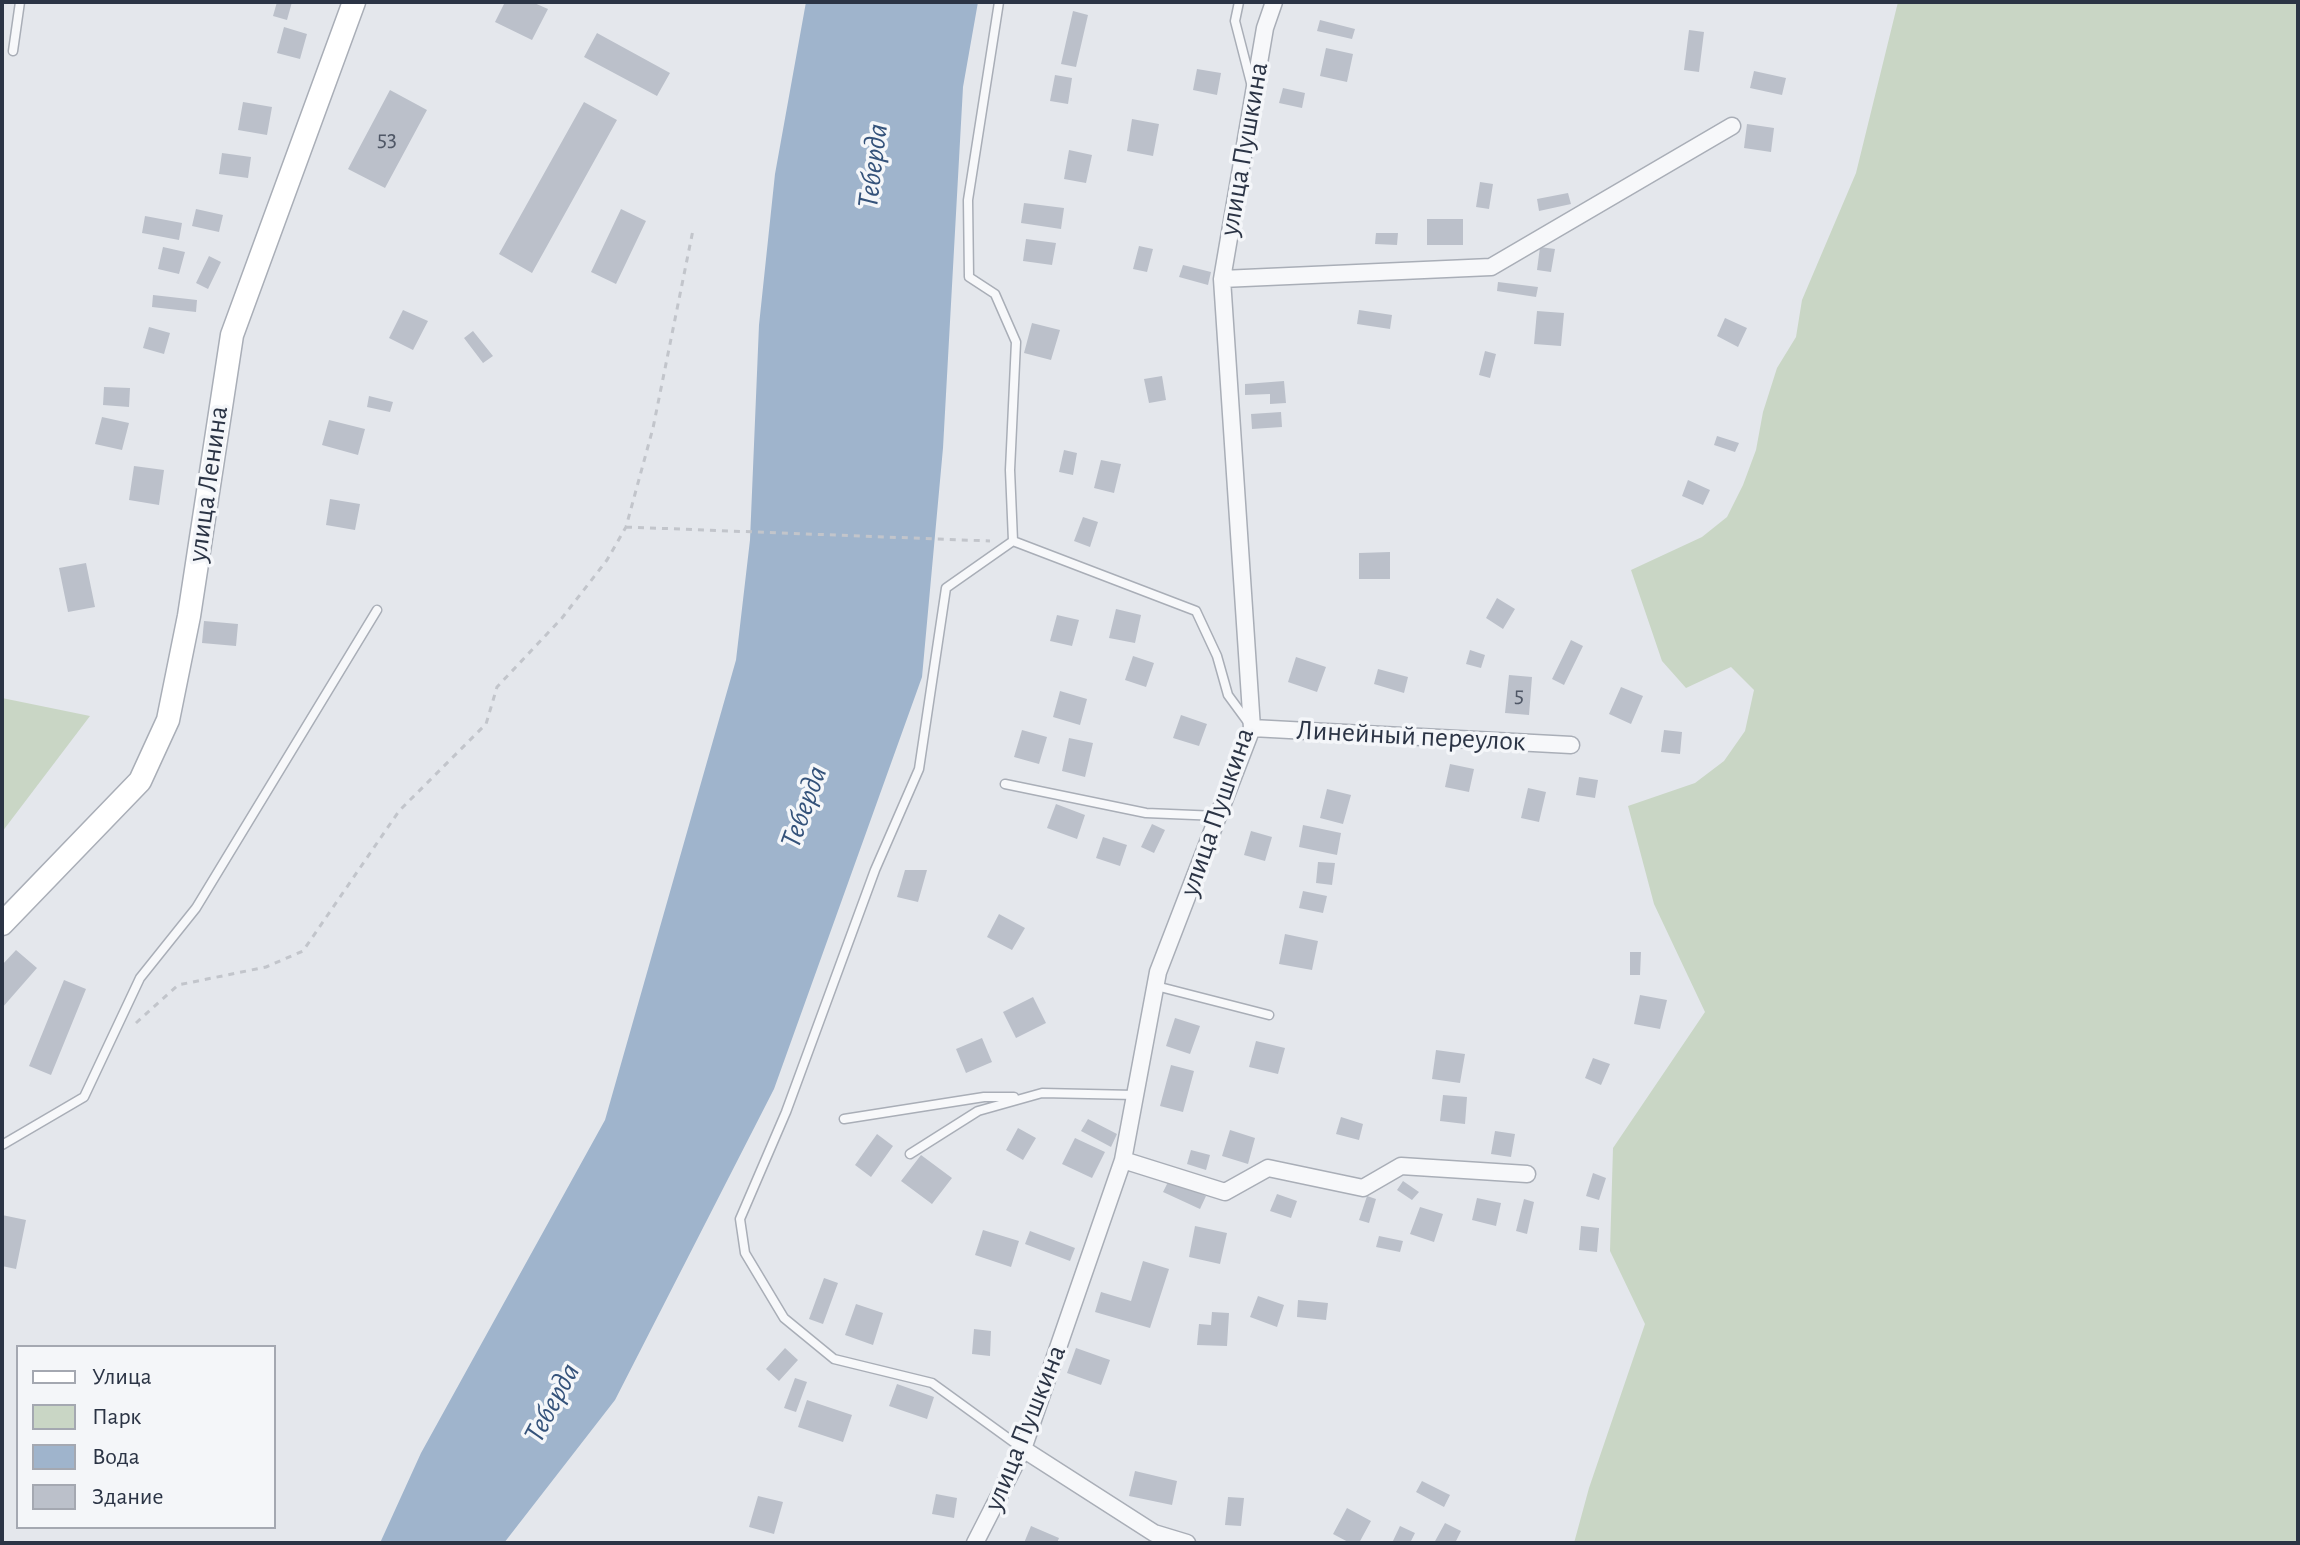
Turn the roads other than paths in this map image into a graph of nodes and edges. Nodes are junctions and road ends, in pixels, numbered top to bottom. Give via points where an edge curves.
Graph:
1 (20, 2) edge
2 (354, 2) edge
3 (999, 2) edge
4 (1239, 2) edge
5 (1274, 2) edge
6 (13, 51) dead end
7 (1254, 96) junction
8 (1732, 126) dead end
9 (1222, 279) junction
10 (1013, 541) junction
11 (377, 610) dead end
12 (1252, 728) junction
13 (1571, 745) dead end
14 (1005, 784) dead end
15 (1218, 816) junction
16 (2, 924) edge
17 (1156, 986) junction
18 (1269, 1015) dead end
19 (1135, 1095) junction
20 (1026, 1097) junction
21 (844, 1119) dead end
22 (2, 1145) edge
23 (910, 1154) dead end
24 (1123, 1160) junction
25 (1527, 1174) dead end
26 (1023, 1449) junction
27 (975, 1543) edge
28 (1187, 1543) edge

1 - 6 lane
2 - 16 main road, улица Ленина via 232,335 168,720 140,781
3 - 10 lane via 968,200 969,277 995,294 1016,342 1010,470
4 - 7 lane via 1235,21
5 - 7 street, улица Пушкина
7 - 9 street, улица Пушкина
8 - 9 street via 1491,267
9 - 12 street, улица Пушкина
10 - 12 lane via 1196,611 1228,695
10 - 26 lane via 946,588 919,769 740,1219 745,1253 784,1318 824,1351 834,1359 932,1383
11 - 22 lane via 196,908 140,978 84,1097
12 - 13 street, Линейный переулок
12 - 15 street, улица Пушкина
14 - 15 lane via 1146,813
15 - 17 street, улица Пушкина
17 - 18 lane
17 - 19 street, улица Пушкина
19 - 20 lane
19 - 24 street, улица Пушкина
20 - 21 lane via 984,1097
20 - 23 lane via 978,1111
24 - 25 street via 1225,1192 1268,1168 1363,1188 1401,1166
24 - 26 street, улица Пушкина
26 - 27 street, улица Пушкина
26 - 28 street via 1154,1533

